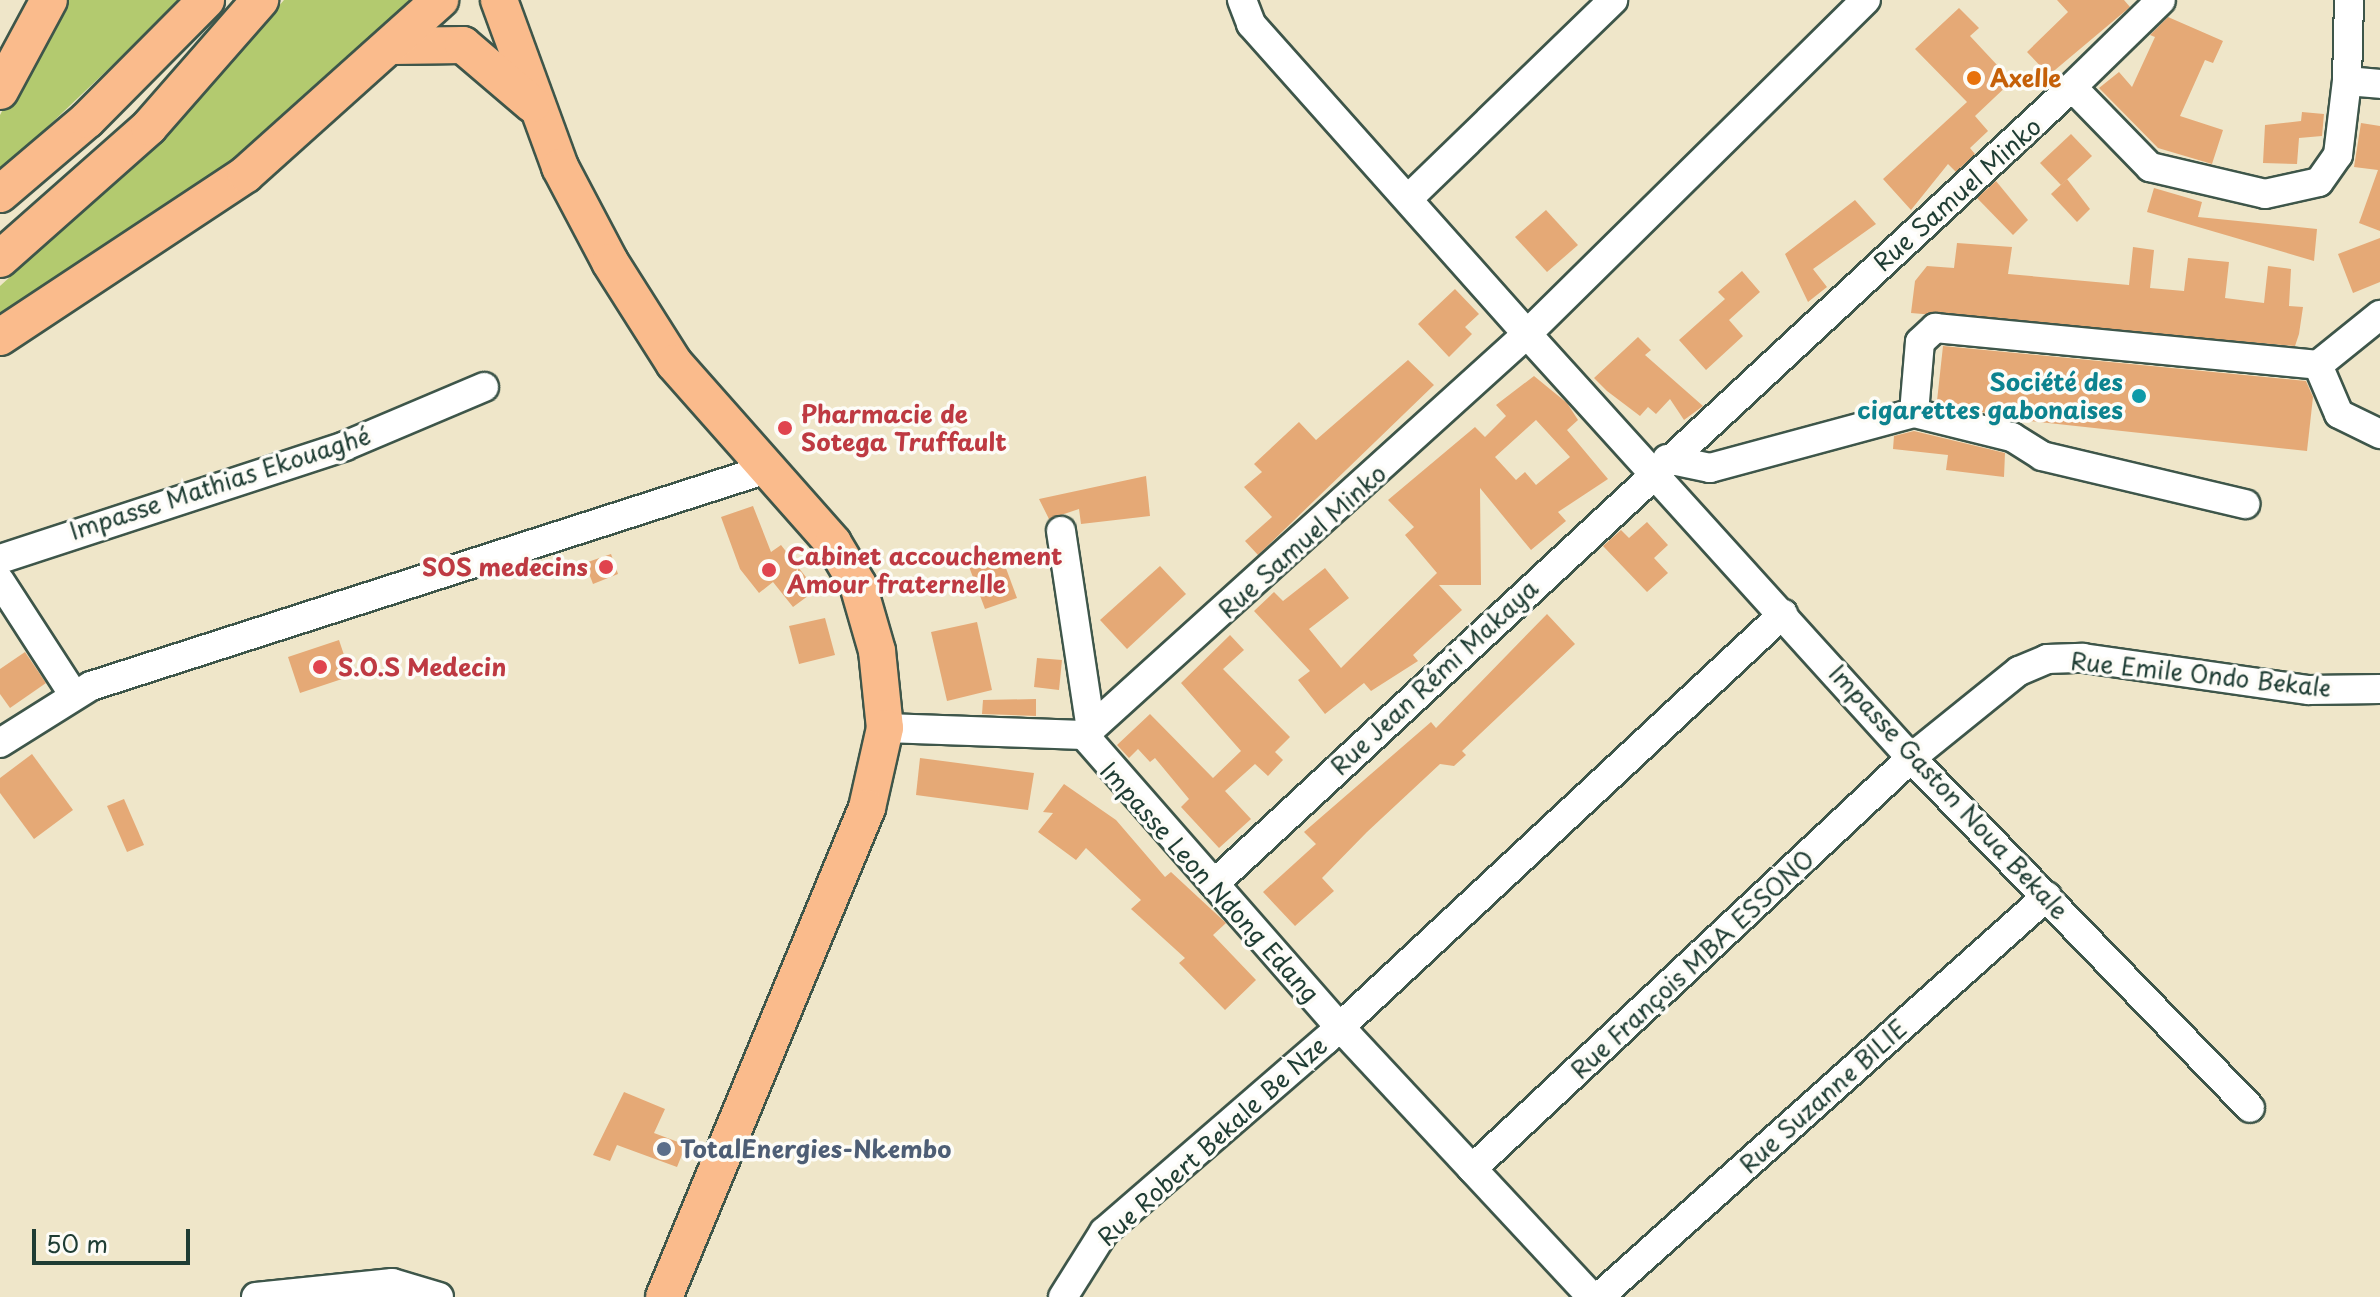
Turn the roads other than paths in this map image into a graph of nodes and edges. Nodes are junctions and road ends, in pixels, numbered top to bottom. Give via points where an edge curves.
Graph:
1 (49, 0) edge
2 (206, 0) edge
3 (260, 0) edge
4 (440, 0) edge
5 (499, 0) edge
6 (1242, 0) edge
7 (1613, 0) edge
8 (1866, 0) edge
9 (2161, 0) edge
10 (2349, 0) edge
11 (393, 46) junction
12 (2347, 81) junction
13 (2380, 84) edge
14 (2072, 87) junction
15 (0, 91) edge
16 (541, 113) junction
17 (0, 194) edge
18 (1410, 197) junction
19 (0, 259) edge
20 (2380, 315) edge
21 (1527, 334) junction
22 (0, 337) edge
23 (2318, 365) junction
24 (484, 387) dead end
25 (1914, 413) junction
26 (2380, 434) edge
27 (1661, 464) junction
28 (770, 468) junction
29 (2245, 504) dead end
30 (1061, 531) dead end
31 (0, 559) edge
32 (0, 581) edge
33 (1783, 614) junction
34 (2380, 689) edge
35 (73, 694) junction
36 (885, 728) junction
37 (1087, 733) junction
38 (0, 743) edge
39 (1911, 758) junction
40 (1214, 884) junction
41 (2047, 896) junction
42 (1340, 1027) junction
43 (2250, 1108) dead end
44 (1472, 1169) junction
45 (267, 1296) edge
46 (437, 1297) edge
47 (664, 1297) edge
48 (1063, 1297) edge
49 (1592, 1297) edge
50 (1599, 1297) edge

1 - 15 main road
2 - 17 main road via 87,120
3 - 19 main road via 149,127
4 - 11 main road
5 - 16 main road
6 - 18 street via 1251,24
7 - 18 street
8 - 21 street, Rue Samuel Minko
9 - 14 street, Rue Samuel Minko
10 - 12 street
11 - 16 main road via 463,45
11 - 22 main road via 204,207
12 - 13 street
12 - 14 street via 2343,138 2331,171 2301,190 2265,194 2150,167
14 - 27 street, Rue Samuel Minko
16 - 28 main road via 578,208 644,319 704,400
18 - 21 street
20 - 23 street
21 - 27 street
21 - 37 street, Rue Samuel Minko
23 - 25 street via 1935,328 1920,342
23 - 26 street via 2339,414
24 - 31 street, Impasse Mathias Ekouaghé via 331,451 74,529
25 - 27 street via 1710,468
25 - 29 street via 2012,437 2042,456
27 - 33 street, Impasse Gaston Noua Bekale
27 - 40 street, Rue Jean Rémi Makaya
28 - 35 street
28 - 36 main road via 813,514 858,585 877,651
30 - 37 street
32 - 35 street
33 - 39 street, Impasse Gaston Noua Bekale
33 - 42 street, Rue Robert Bekale Be Nze
34 - 39 street, Rue Emile Ondo Bekale via 2309,690 2130,662 2047,659 1983,697
35 - 38 street
36 - 37 street
36 - 47 main road via 863,820
37 - 40 street, Impasse Leon Ndong Edang
39 - 41 street, Impasse Gaston Noua Bekale
39 - 44 street, Rue François MBA ESSONO
40 - 42 street, Impasse Leon Ndong Edang
41 - 43 street, Impasse Gaston Noua Bekale
41 - 50 street, Rue Suzanne BILIE
42 - 44 street, Impasse Leon Ndong Edang
42 - 48 street, Rue Robert Bekale Be Nze via 1104,1232
44 - 49 street, Impasse Leon Ndong Edang
45 - 46 street via 392,1283

